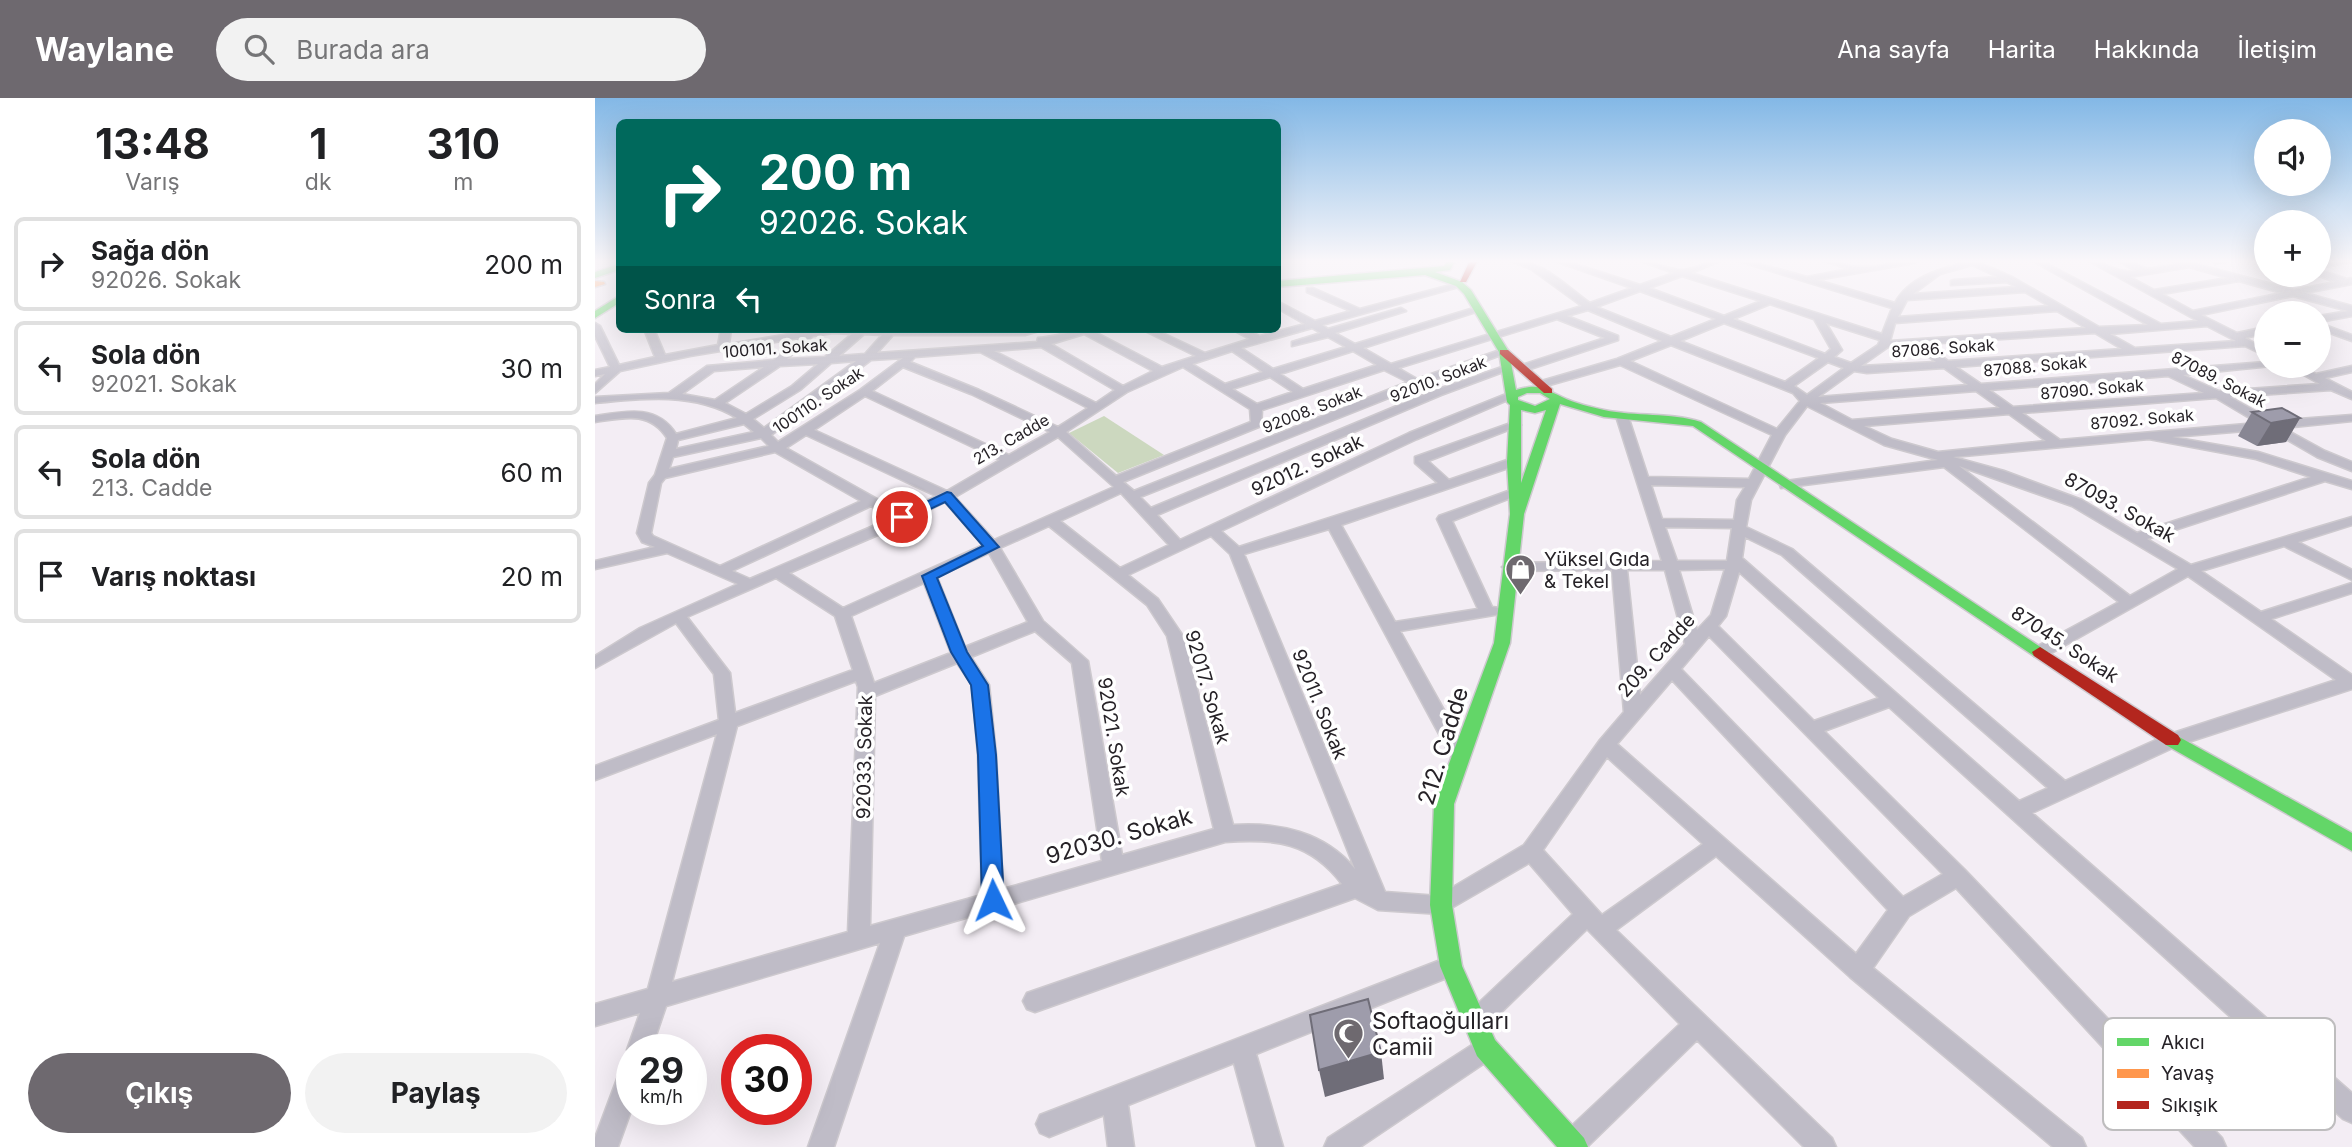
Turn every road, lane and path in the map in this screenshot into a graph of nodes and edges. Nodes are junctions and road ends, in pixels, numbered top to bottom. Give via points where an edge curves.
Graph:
1 (599, 309) edge
2 (1283, 309) edge
3 (1353, 309) edge
4 (1366, 309) edge
5 (1395, 309) edge
6 (1581, 309) edge
7 (1593, 309) edge
8 (1696, 309) edge
9 (1752, 309) edge
10 (1794, 309) edge
11 (1897, 309) edge
12 (2046, 309) edge
13 (2061, 309) edge
14 (2126, 309) edge
15 (2181, 309) edge
16 (2216, 309) edge
17 (1477, 310) joint
18 (1358, 311) junction
19 (2352, 311) edge
20 (2190, 314) junction
21 (1557, 316) junction
22 (2331, 316) edge
23 (1818, 317) junction
24 (1726, 320) junction
25 (1891, 320) junction
26 (2206, 323) junction
27 (1313, 324) junction
28 (2159, 327) junction
29 (2097, 330) junction
30 (2331, 330) edge
31 (651, 333) edge
32 (725, 333) edge
33 (769, 333) edge
34 (808, 333) edge
35 (812, 333) edge
36 (859, 333) edge
37 (894, 333) edge
38 (936, 333) edge
39 (992, 333) edge
40 (1041, 333) edge
41 (1075, 333) edge
42 (1093, 333) edge
43 (1155, 333) edge
44 (1244, 333) edge
45 (1327, 333) junction
46 (2254, 333) edge
47 (1494, 334) junction
48 (2234, 337) junction
49 (2352, 338) edge
50 (1259, 340) junction
51 (768, 342) junction
52 (1672, 342) junction
53 (1885, 342) junction
54 (1915, 342) junction
55 (2246, 343) junction
56 (1043, 344) junction
57 (1296, 344) dead end
58 (1233, 347) junction
59 (2254, 347) edge
60 (723, 349) junction
61 (1354, 349) junction
62 (979, 350) junction
63 (2131, 350) junction
64 (1504, 352) junction
65 (913, 355) junction
66 (1204, 356) junction
67 (867, 358) junction
68 (1829, 358) junction
69 (661, 359) junction
70 (829, 360) junction
71 (1621, 361) junction
72 (902, 363) junction
73 (1183, 363) junction
74 (776, 364) junction
75 (1946, 364) junction
76 (2254, 366) edge
77 (1386, 367) junction
78 (1852, 367) junction
79 (1524, 368) junction
80 (617, 369) junction
81 (1506, 369) junction
82 (2352, 369) edge
83 (1161, 371) junction
84 (1273, 372) junction
85 (2167, 372) junction
86 (595, 373) edge
87 (2331, 374) edge
88 (2318, 378) edge
89 (1416, 383) junction
90 (2334, 386) junction
91 (1786, 387) junction
92 (1977, 387) junction
93 (1223, 388) junction
94 (595, 390) edge
95 (1122, 390) junction
96 (864, 391) junction
97 (1549, 392) junction
98 (1301, 393) junction
99 (1437, 393) junction
100 (2218, 395) junction
101 (2351, 395) edge
102 (670, 397) junction
103 (595, 400) edge
104 (1515, 400) junction
105 (1806, 401) junction
106 (717, 403) junction
107 (1095, 407) junction
108 (1256, 408) junction
109 (2012, 411) junction
110 (1622, 416) junction
111 (2352, 418) edge
112 (595, 419) edge
113 (744, 420) junction
114 (1853, 423) junction
115 (2273, 424) junction
116 (1515, 425) junction
117 (805, 430) junction
118 (1059, 432) junction
119 (764, 434) junction
120 (1779, 434) junction
121 (2141, 435) junction
122 (673, 438) junction
123 (2056, 443) junction
124 (777, 448) junction
125 (668, 454) junction
126 (1940, 459) junction
127 (1009, 460) junction
128 (1513, 463) junction
129 (2352, 467) edge
130 (661, 475) junction
131 (1758, 476) junction
132 (2326, 477) junction
133 (1645, 481) junction
134 (1446, 484) junction
135 (1786, 485) junction
136 (2352, 485) edge
137 (1122, 488) junction
138 (1516, 494) junction
139 (947, 496) junction
140 (871, 501) junction
141 (1148, 514) junction
142 (1517, 514) junction
143 (902, 517) junction
144 (1049, 520) junction
145 (2352, 521) edge
146 (1333, 523) junction
147 (1658, 523) junction
148 (1740, 526) junction
149 (1212, 530) junction
150 (2136, 538) junction
151 (2287, 541) junction
152 (1178, 546) junction
153 (992, 547) junction
154 (667, 549) junction
155 (1236, 552) junction
156 (1734, 562) junction
157 (595, 565) edge
158 (1619, 566) junction
159 (1671, 566) junction
160 (1509, 567) junction
161 (2188, 570) junction
162 (720, 571) junction
163 (778, 573) junction
164 (1119, 574) junction
165 (929, 576) junction
166 (2352, 576) edge
167 (750, 584) junction
168 (2352, 588) edge
169 (2129, 603) junction
170 (1506, 609) junction
171 (1487, 612) junction
172 (842, 614) junction
173 (678, 616) junction
174 (2262, 617) junction
175 (1037, 624) junction
176 (1709, 626) junction
177 (1390, 628) junction
178 (1693, 645) junction
179 (2040, 652) junction
180 (961, 655) junction
181 (595, 663) edge
182 (1671, 669) junction
183 (860, 673) junction
184 (2351, 682) edge
185 (867, 693) junction
186 (1892, 700) junction
187 (1633, 712) junction
188 (728, 725) junction
189 (1809, 729) junction
190 (2173, 740) junction
191 (1606, 746) junction
192 (1460, 755) junction
193 (595, 772) edge
194 (2063, 790) junction
195 (2017, 811) junction
196 (1225, 834) junction
197 (2352, 843) edge
198 (1716, 845) junction
199 (1531, 851) junction
200 (1113, 865) junction
201 (1958, 876) junction
202 (1357, 888) junction
203 (993, 900) junction
204 (1378, 901) junction
205 (1441, 905) junction
206 (1901, 909) junction
207 (1594, 922) junction
208 (896, 928) junction
209 (859, 938) junction
210 (1451, 966) junction
211 (1858, 970) junction
212 (657, 997) junction
213 (1035, 1002) dead end
214 (595, 1015) edge
215 (2249, 1018) edge
216 (1475, 1022) junction
217 (1697, 1024) junction
218 (2103, 1030) edge
219 (644, 1034) edge
220 (1243, 1048) junction
221 (1486, 1048) junction
222 (2335, 1095) edge
223 (1114, 1098) junction
224 (2352, 1110) edge
225 (616, 1116) edge
226 (1049, 1124) dead end
227 (2197, 1130) edge
228 (1574, 1145) edge
229 (605, 1147) edge
230 (821, 1147) edge
231 (1121, 1147) edge
232 (1270, 1147) edge
233 (1337, 1147) edge
234 (1823, 1147) edge
235 (2073, 1147) edge
236 (2213, 1147) edge

1 - 80 street
2 - 27 street
3 - 18 street
4 - 18 street, 213. Cadde
5 - 45 street
6 - 21 street
7 - 52 street, 87093. Sokak
8 - 24 street, 87086. Sokak
9 - 24 street
10 - 23 street
11 - 25 street
12 - 25 street
13 - 29 street, 87089. Sokak
14 - 28 street
15 - 20 street
16 - 20 street
17 - 47 street, 212. Cadde
17 - 61 street
18 - 27 street, 213. Cadde
19 - 22 street
20 - 26 street
21 - 47 street
21 - 79 street via 1614,338
23 - 53 street
23 - 68 street via 1837,349
24 - 52 street
24 - 68 street, 87086. Sokak
25 - 53 street
26 - 28 street, 87088. Sokak
26 - 48 street
27 - 45 street
27 - 50 street, 213. Cadde
28 - 29 street, 87088. Sokak
29 - 54 street, 87088. Sokak
29 - 63 street, 87089. Sokak
30 - 49 street
31 - 69 street
32 - 60 street
33 - 51 street
34 - 51 street
35 - 74 street
36 - 70 street
37 - 67 street
38 - 65 street, 100110. Sokak
39 - 62 street
40 - 56 street
41 - 56 street, 100101. Sokak
42 - 83 street
43 - 66 street
44 - 50 street
45 - 57 street
45 - 61 street
46 - 48 street
47 - 64 street, 212. Cadde
47 - 77 street
48 - 55 street
50 - 58 street, 213. Cadde
51 - 60 street
52 - 71 street
52 - 91 street, 87093. Sokak
53 - 54 street, 87088. Sokak
53 - 78 street, 209. Cadde
54 - 75 street
55 - 59 street
55 - 63 street, 87086. Sokak
56 - 62 street, 100101. Sokak
56 - 95 street
58 - 66 street, 213. Cadde
58 - 84 street
60 - 69 street
61 - 77 street
61 - 84 street
62 - 65 street, 100101. Sokak
62 - 107 street
63 - 75 street, 87086. Sokak
63 - 85 street, 87089. Sokak
64 - 79 street
64 - 81 street, 212. Cadde
64 - 89 street, 92008. Sokak
65 - 67 street, 100101. Sokak
65 - 72 street, 100110. Sokak
66 - 73 street, 213. Cadde
67 - 70 street, 100101. Sokak
67 - 119 street
68 - 78 street, 87086. Sokak
68 - 91 street
69 - 80 street
70 - 74 street, 100101. Sokak
70 - 113 street via 796,388
71 - 97 street
71 - 120 street
72 - 96 street, 100110. Sokak
72 - 118 street
73 - 83 street, 213. Cadde
73 - 93 street
74 - 102 street, 100101. Sokak via 711,368
74 - 106 street
75 - 78 street, 87086. Sokak
75 - 92 street
76 - 85 street, 87088. Sokak
77 - 89 street
77 - 98 street
78 - 105 street, 209. Cadde
79 - 97 street
80 - 86 street
80 - 94 street
81 - 99 street, 92010. Sokak
81 - 104 street, 212. Cadde
82 - 87 street
83 - 95 street, 213. Cadde
84 - 93 street
84 - 98 street
85 - 92 street, 87088. Sokak
85 - 100 street, 87089. Sokak
88 - 90 street
89 - 99 street
89 - 137 street, 92008. Sokak
90 - 100 street, 87090. Sokak
90 - 101 street
91 - 105 street, 87093. Sokak
92 - 105 street, 87088. Sokak
92 - 109 street
93 - 108 street
95 - 107 street, 213. Cadde
96 - 117 street, 100110. Sokak
96 - 127 street
97 - 104 street via 1551,406 1538,409
97 - 110 street, 87045. Sokak via 1575,407
97 - 142 street
98 - 108 street
99 - 141 street, 92010. Sokak
100 - 109 street, 87090. Sokak
100 - 115 street, 87089. Sokak
102 - 103 street
102 - 106 street
104 - 116 street, 212. Cadde
104 - 149 street, 92012. Sokak via 1413,436
105 - 114 street, 87093. Sokak
105 - 120 street, 209. Cadde
106 - 113 street
107 - 118 street, 213. Cadde
108 - 137 street via 1257,424
109 - 114 street, 87090. Sokak
109 - 123 street
110 - 131 street, 87045. Sokak via 1680,418 1697,424
110 - 133 street
111 - 115 street, 87092. Sokak
112 - 122 street via 652,414
113 - 119 street
113 - 122 street
114 - 126 street, 87093. Sokak via 1888,442
115 - 121 street, 87092. Sokak
115 - 129 street, 87089. Sokak
116 - 128 street, 212. Cadde
116 - 134 street via 1419,460
117 - 124 street, 100110. Sokak
117 - 139 street
118 - 127 street, 213. Cadde
118 - 137 street
119 - 124 street
119 - 125 street
120 - 131 street, 209. Cadde
121 - 123 street, 87092. Sokak
121 - 132 street via 2258,456
122 - 125 street
123 - 126 street, 87092. Sokak
124 - 130 street, 100110. Sokak
124 - 140 street
125 - 130 street
126 - 135 street, 87092. Sokak
126 - 150 street, 87093. Sokak via 2067,499
126 - 169 street
127 - 139 street, 213. Cadde
128 - 134 street
128 - 138 street, 212. Cadde
130 - 154 street via 644,533
131 - 133 street
131 - 135 street, 87045. Sokak
131 - 148 street, 209. Cadde via 1744,500
132 - 136 street
132 - 150 street
133 - 147 street
134 - 146 street
135 - 179 street, 87045. Sokak
137 - 141 street
137 - 144 street
138 - 142 street, 212. Cadde
138 - 171 street via 1444,519
139 - 143 street, 213. Cadde
139 - 153 street, 92021. Sokak
140 - 143 street
140 - 162 street
141 - 152 street
142 - 160 street, 212. Cadde
143 - 163 street, 213. Cadde
144 - 153 street
144 - 164 street, 92017. Sokak
145 - 151 street
146 - 155 street
146 - 177 street
147 - 148 street
147 - 159 street
148 - 156 street, 209. Cadde
148 - 194 street via 1787,552
149 - 152 street, 92012. Sokak
149 - 155 street, 92011. Sokak
150 - 161 street, 87093. Sokak
151 - 161 street
151 - 166 street
152 - 164 street, 92012. Sokak
153 - 165 street
153 - 175 street, 92021. Sokak
154 - 157 street
154 - 162 street
155 - 204 street, 92011. Sokak
156 - 159 street
156 - 176 street, 209. Cadde via 1718,617
156 - 186 street
158 - 159 street
158 - 160 street
158 - 187 street
159 - 178 street
160 - 170 street, 212. Cadde
161 - 169 street
161 - 174 street, 87093. Sokak
162 - 167 street
163 - 167 street, 213. Cadde
163 - 172 street
164 - 196 street, 92017. Sokak via 1153,602 1175,636
165 - 172 street
165 - 180 street
167 - 173 street, 213. Cadde
168 - 174 street
169 - 179 street
170 - 171 street
170 - 192 street, 212. Cadde via 1502,643
171 - 177 street
172 - 183 street, 92033. Sokak
173 - 181 street, 213. Cadde
173 - 188 street via 722,673
174 - 184 street, 87093. Sokak
175 - 180 street
175 - 200 street, 92021. Sokak via 1080,662
176 - 178 street, 209. Cadde
176 - 189 street
177 - 192 street
178 - 182 street, 209. Cadde
179 - 190 street, 87045. Sokak
180 - 185 street
180 - 203 street via 980,685
182 - 187 street, 209. Cadde
182 - 206 street
183 - 185 street, 92033. Sokak
183 - 188 street
184 - 190 street
185 - 209 street, 92033. Sokak
186 - 189 street
186 - 195 street
187 - 191 street, 209. Cadde
188 - 193 street
188 - 212 street
189 - 201 street
190 - 194 street
190 - 197 street, 87045. Sokak
191 - 198 street
191 - 199 street, 209. Cadde
192 - 205 street, 212. Cadde via 1444,804
194 - 195 street
195 - 215 street
196 - 200 street, 92030. Sokak
196 - 202 street, 92030. Sokak via 1261,831 1292,837 1334,858
198 - 207 street
198 - 211 street
199 - 205 street, 209. Cadde
199 - 207 street
200 - 203 street, 92030. Sokak
201 - 206 street
201 - 218 street
202 - 204 street, 92030. Sokak
202 - 213 street
203 - 208 street, 92030. Sokak
204 - 205 street, 92030. Sokak
205 - 210 street, 212. Cadde
206 - 211 street
207 - 216 street
207 - 217 street
208 - 209 street, 92030. Sokak
208 - 230 street
209 - 212 street, 92030. Sokak
210 - 216 street, 212. Cadde
210 - 220 street
211 - 235 street
212 - 214 street, 92030. Sokak
212 - 219 street
216 - 221 street, 212. Cadde
217 - 228 street
217 - 234 street
220 - 223 street
220 - 232 street
221 - 228 street, 212. Cadde
221 - 233 street
222 - 224 street
223 - 226 street
223 - 231 street
225 - 229 street
227 - 236 street

